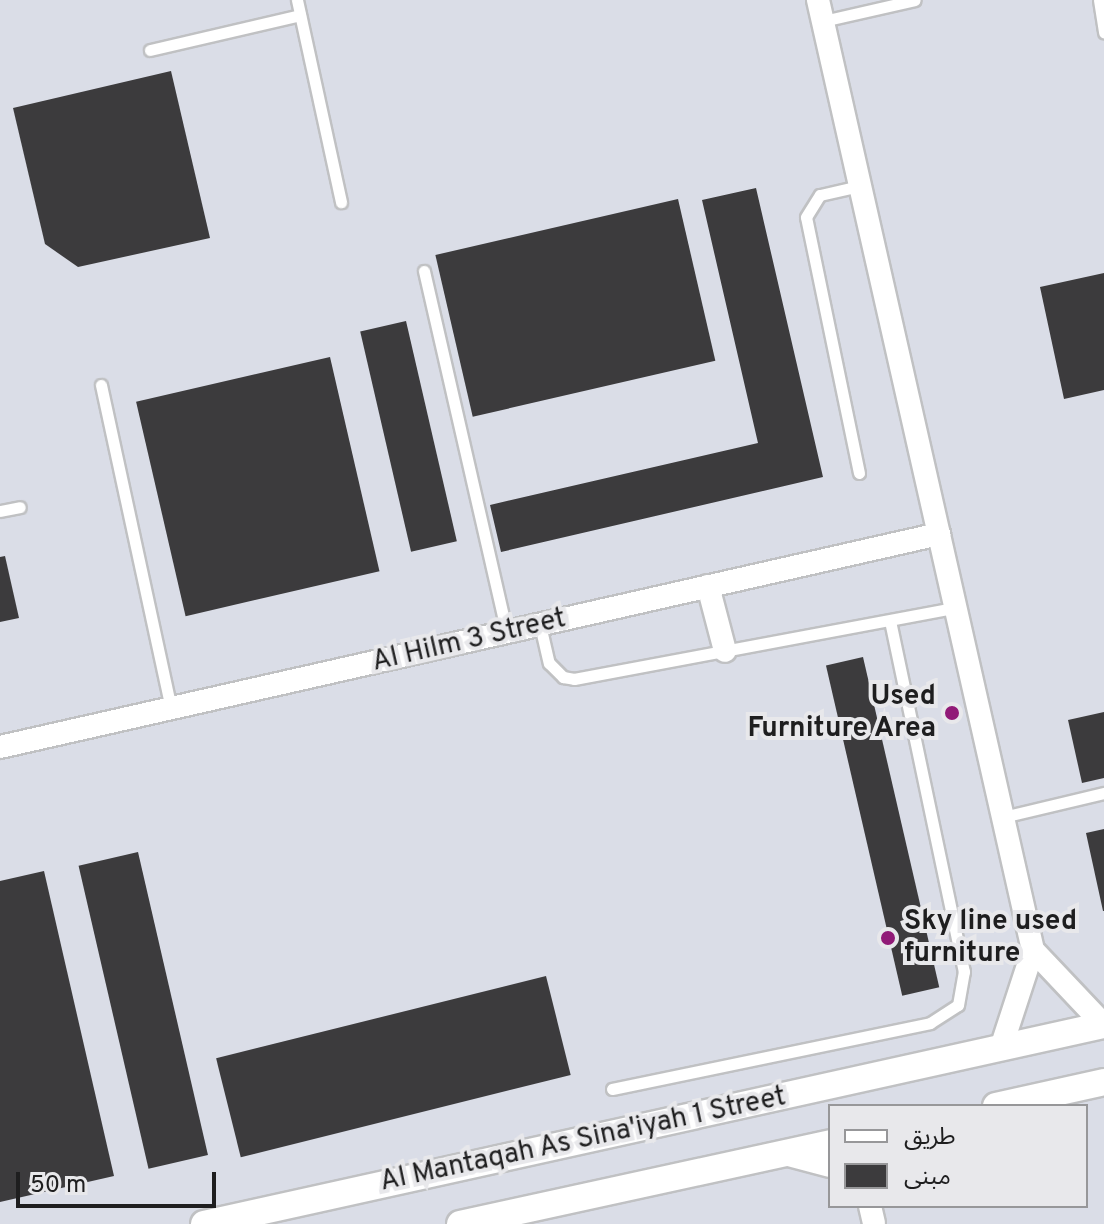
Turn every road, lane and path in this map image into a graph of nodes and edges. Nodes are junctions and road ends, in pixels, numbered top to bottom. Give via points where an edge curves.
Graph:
1 (297, 0) edge
2 (915, 0) edge
3 (1099, 0) edge
4 (821, 10) edge
5 (300, 15) junction
6 (1104, 33) edge
7 (150, 50) dead end
8 (860, 186) junction
9 (341, 202) dead end
10 (424, 271) dead end
11 (101, 385) dead end
12 (859, 473) dead end
13 (20, 507) dead end
14 (0, 511) edge
15 (939, 534) junction
16 (708, 586) junction
17 (955, 608) junction
18 (890, 621) junction
19 (540, 625) junction
20 (507, 632) junction
21 (725, 651) junction
22 (171, 708) junction
23 (0, 747) edge
24 (1104, 793) edge
25 (1003, 817) junction
26 (1033, 950) junction
27 (1104, 1025) edge
28 (1001, 1048) junction
29 (1104, 1082) edge
30 (612, 1089) dead end
31 (1005, 1104) edge
32 (828, 1143) edge
33 (780, 1154) junction
34 (828, 1166) edge
35 (204, 1224) edge
36 (460, 1224) edge

1 - 5 lane
2 - 4 lane
3 - 6 lane
4 - 8 street
5 - 7 lane
5 - 9 lane
8 - 12 lane via 820,195 806,217
8 - 15 street
10 - 20 lane
11 - 22 lane
13 - 14 lane
15 - 16 street, Al Hilm 3 Street
15 - 17 street
16 - 19 street, Al Hilm 3 Street
16 - 21 street
17 - 18 lane
17 - 25 street
18 - 21 lane
18 - 30 lane via 964,972 958,1005 930,1023
19 - 20 street, Al Hilm 3 Street
19 - 21 lane via 549,663 563,677 574,679
20 - 22 street, Al Hilm 3 Street
22 - 23 street, Al Hilm 3 Street
24 - 25 lane
25 - 26 street
26 - 27 street
26 - 28 street
27 - 28 street, Al Mantaqah As Sina'iyah 1 Street
28 - 35 street, Al Mantaqah As Sina'iyah 1 Street
29 - 31 street
32 - 33 street, Al Mantaqah As Sina'iyah 1 Street
33 - 34 street
33 - 36 street, Al Mantaqah As Sina'iyah 1 Street

